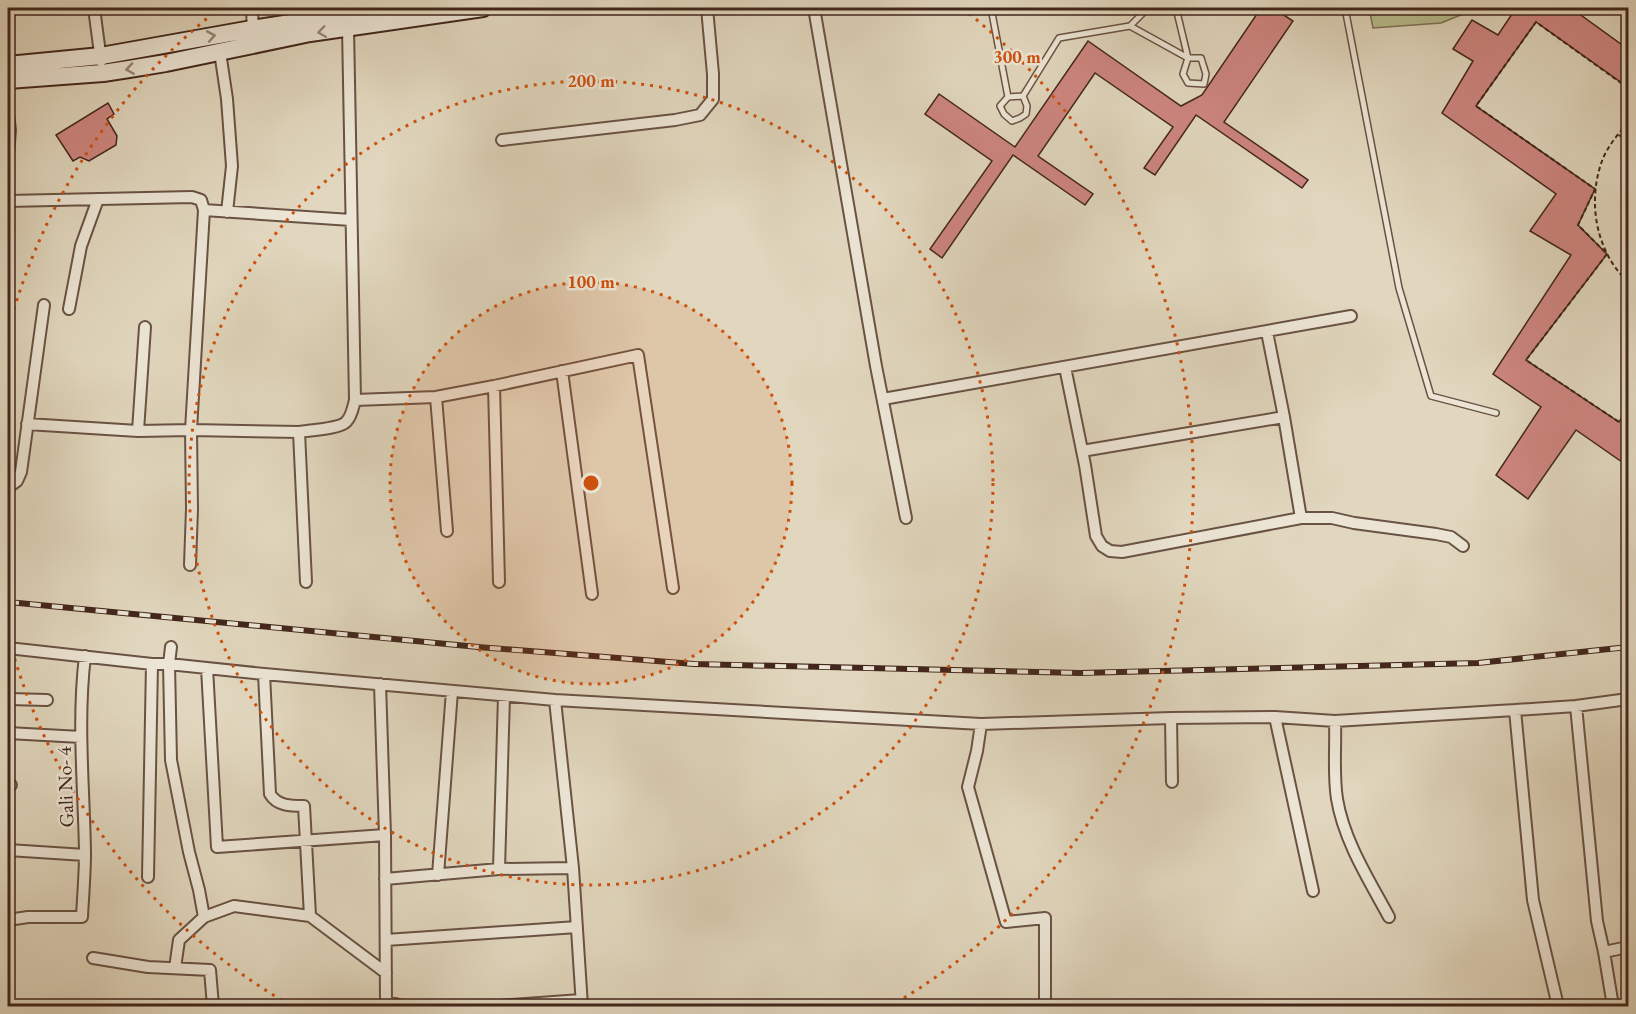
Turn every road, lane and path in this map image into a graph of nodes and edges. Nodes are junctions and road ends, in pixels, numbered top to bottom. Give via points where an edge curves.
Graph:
1 (94, 8) edge
2 (252, 8) edge
3 (388, 8) edge
4 (483, 8) edge
5 (707, 8) edge
6 (814, 8) edge
7 (991, 8) edge
8 (1148, 8) edge
9 (1176, 8) edge
10 (1345, 8) edge
11 (1130, 26) junction
12 (348, 28) junction
13 (254, 37) junction
14 (220, 52) junction
15 (100, 56) junction
16 (1188, 58) junction
17 (8, 65) edge
18 (103, 73) junction
19 (8, 80) edge
20 (1629, 88) edge
21 (1023, 96) junction
22 (1008, 97) junction
23 (8, 113) edge
24 (1629, 123) edge
25 (1618, 134) junction
26 (502, 140) dead end
27 (1629, 142) edge
28 (8, 156) edge
29 (1595, 189) junction
30 (98, 199) junction
31 (8, 201) edge
32 (204, 210) junction
33 (227, 212) junction
34 (351, 220) junction
35 (1607, 254) junction
36 (1629, 282) edge
37 (44, 305) dead end
38 (69, 309) dead end
39 (1351, 316) dead end
40 (144, 327) dead end
41 (1267, 332) junction
42 (1065, 368) junction
43 (562, 371) junction
44 (494, 386) junction
45 (436, 396) junction
46 (883, 399) junction
47 (354, 400) junction
48 (1629, 408) edge
49 (1496, 413) dead end
50 (1284, 417) junction
51 (27, 424) junction
52 (191, 430) junction
53 (138, 431) junction
54 (299, 432) junction
55 (1082, 451) junction
56 (8, 486) edge
57 (906, 518) dead end
58 (1301, 518) junction
59 (447, 531) dead end
60 (1464, 546) dead end
61 (190, 565) dead end
62 (306, 582) dead end
63 (499, 582) dead end
64 (673, 588) dead end
65 (592, 594) dead end
66 (171, 647) dead end
67 (8, 648) edge
68 (85, 656) junction
69 (152, 664) junction
70 (169, 664) junction
71 (207, 668) junction
72 (264, 674) junction
73 (380, 684) junction
74 (452, 691) junction
75 (504, 696) junction
76 (8, 699) edge
77 (1629, 699) edge
78 (47, 700) dead end
79 (555, 700) junction
80 (1576, 705) junction
81 (1515, 710) junction
82 (1275, 717) junction
83 (1172, 718) junction
84 (1335, 721) junction
85 (981, 724) junction
86 (8, 733) edge
87 (81, 737) junction
88 (1172, 782) dead end
89 (385, 835) junction
90 (306, 841) junction
91 (8, 850) edge
92 (85, 855) junction
93 (573, 868) junction
94 (499, 869) junction
95 (438, 874) junction
96 (148, 877) dead end
97 (385, 879) junction
98 (1313, 891) dead end
99 (310, 916) junction
100 (204, 917) junction
101 (1389, 917) dead end
102 (8, 920) edge
103 (577, 927) junction
104 (386, 940) junction
105 (1629, 947) edge
106 (1604, 952) junction
107 (93, 958) dead end
108 (176, 968) junction
109 (386, 973) junction
110 (582, 1003) edge
111 (386, 1004) edge
112 (213, 1006) edge
113 (404, 1006) edge
114 (498, 1006) edge
115 (1045, 1006) edge
116 (1558, 1006) edge
117 (1613, 1006) edge

1 - 15 street
2 - 13 street
3 - 13 main road
4 - 12 main road
5 - 26 street via 713,99 700,115
6 - 46 street
7 - 22 lane
8 - 11 lane
9 - 16 lane
10 - 49 lane via 1399,288 1431,396
11 - 16 lane
11 - 21 lane via 1059,38
12 -> 13 main road
12 - 34 street
13 - 14 main road
15 -> 13 main road
14 -> 18 main road
14 - 33 street via 232,166
15 - 17 main road
15 - 18 street
16 - 16 lane via 1202,58 1204,84 1188,83 1183,74
18 - 19 main road
20 - 29 path via 1536,22 1476,106
21 - 22 lane
21 - 22 lane via 1026,114 1012,121 1000,106
23 - 28 street
24 - 25 path
25 - 27 path
25 - 29 path via 1602,160
29 - 35 path via 1596,222
29 - 35 path via 1578,225
30 - 31 street
30 - 32 street via 192,197 201,200
30 - 38 street via 81,246
32 - 33 street
32 - 52 street
33 - 34 street
34 - 47 street
35 - 36 path
35 - 48 path via 1526,360 1619,422
37 - 51 street
39 - 41 street
40 - 53 street
41 - 42 street
41 - 50 street
42 - 46 street
42 - 55 street
43 - 44 street
43 - 64 street via 639,355
43 - 65 street
44 - 45 street
44 - 63 street
45 - 47 street
45 - 59 street
46 - 57 street
47 - 54 street via 352,413 342,425
50 - 55 street
50 - 58 street
51 - 53 street
51 - 56 street via 21,472 17,481
52 - 53 street
52 - 54 street
52 - 61 street
54 - 62 street
55 - 58 street via 1096,536 1110,551 1122,552
58 - 60 street via 1332,518 1436,534 1451,537
66 - 70 street
67 - 68 street
68 - 69 street
68 - 87 street, Gali No- 4
69 - 70 street
69 - 96 street
70 - 71 street
70 - 100 street via 171,760
71 - 72 street
71 - 90 street via 217,847
72 - 73 street
72 - 90 street via 270,794 274,801 304,806
73 - 74 street
73 - 89 street
74 - 75 street
74 - 95 street
75 - 79 street
75 - 94 street
76 - 78 street
77 - 80 street
79 - 85 street
79 - 93 street
80 - 81 street
80 - 106 street via 1597,921
81 - 84 street
81 - 116 street via 1533,900
82 - 83 street
82 - 84 street
82 - 98 street
83 - 85 street
83 - 88 street
84 - 101 street via 1337,798 1343,824
85 - 115 street via 968,786 1006,922 1045,918
86 - 87 street
87 - 92 street, Gali No- 4
89 - 90 street
89 - 97 street
90 - 99 street
91 - 92 street
92 - 102 street, Gali No- 4 via 82,917
93 - 94 street
93 - 103 street
94 - 95 street
95 - 97 street
97 - 104 street
99 - 100 street via 234,906
99 - 109 street
100 - 108 street via 179,940
103 - 104 street
103 - 110 street
104 - 109 street
105 - 106 street
106 - 117 street
107 - 108 street
108 - 112 street via 210,970
109 - 111 street
110 - 114 street
111 - 113 street

